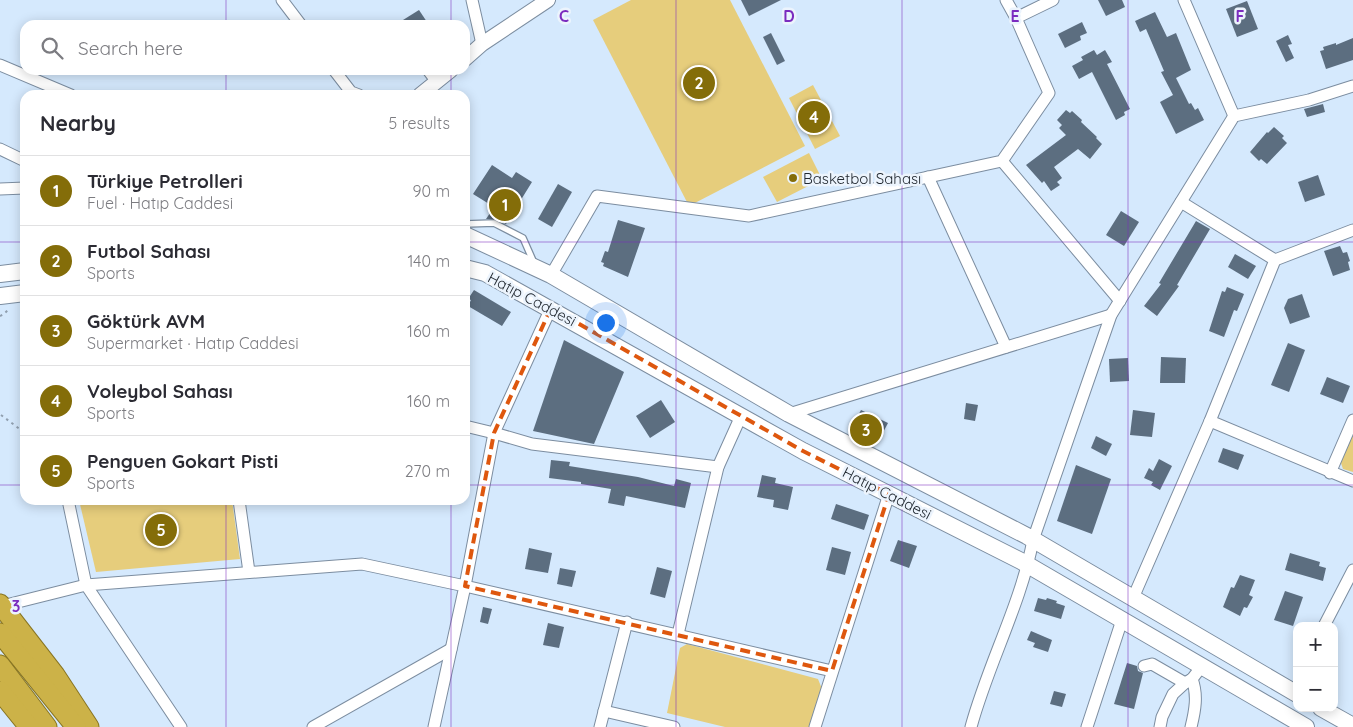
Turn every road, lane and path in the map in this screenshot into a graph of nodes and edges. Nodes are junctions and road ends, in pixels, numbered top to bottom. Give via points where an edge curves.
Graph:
1 (282, 0) edge
2 (472, 0) edge
3 (548, 0) edge
4 (1006, 0) edge
5 (1053, 0) edge
6 (1184, 0) edge
7 (1016, 18) junction
8 (297, 20) edge
9 (482, 44) junction
10 (470, 54) edge
11 (0, 65) edge
12 (20, 73) edge
13 (24, 75) edge
14 (338, 75) edge
15 (432, 75) edge
16 (445, 75) edge
17 (437, 82) junction
18 (1353, 86) edge
19 (59, 90) edge
20 (349, 90) edge
21 (427, 90) edge
22 (1234, 116) junction
23 (0, 149) edge
24 (20, 159) edge
25 (1002, 161) junction
26 (928, 177) junction
27 (20, 188) edge
28 (0, 189) edge
29 (1181, 202) junction
30 (470, 224) edge
31 (1353, 230) edge
32 (470, 237) edge
33 (1275, 260) junction
34 (536, 268) junction
35 (470, 269) edge
36 (20, 272) edge
37 (0, 274) edge
38 (551, 275) junction
39 (20, 294) edge
40 (0, 296) edge
41 (1120, 301) junction
42 (551, 308) junction
43 (1111, 315) junction
44 (1006, 347) junction
45 (790, 414) junction
46 (0, 415) edge
47 (741, 416) junction
48 (1353, 420) edge
49 (1210, 422) junction
50 (470, 427) edge
51 (20, 429) edge
52 (494, 432) junction
53 (718, 467) junction
54 (1330, 473) junction
55 (1353, 481) edge
56 (890, 494) junction
57 (69, 505) edge
58 (241, 505) edge
59 (1033, 540) junction
60 (1028, 566) junction
61 (1353, 570) edge
62 (248, 572) junction
63 (86, 585) junction
64 (465, 586) junction
65 (1132, 598) junction
66 (1, 605) edge
67 (1122, 620) junction
68 (627, 622) junction
69 (1326, 622) edge
70 (0, 633) edge
71 (678, 634) junction
72 (451, 649) junction
73 (0, 665) edge
74 (1144, 666) dead end
75 (832, 671) junction
76 (1193, 676) junction
77 (1293, 687) edge
78 (0, 691) edge
79 (604, 711) junction
80 (1328, 712) edge
81 (1353, 726) edge
82 (29, 727) edge
83 (47, 727) edge
84 (76, 727) edge
85 (89, 727) edge
86 (181, 727) edge
87 (313, 727) edge
88 (434, 727) edge
89 (600, 727) edge
90 (674, 727) edge
91 (815, 727) edge
92 (971, 727) edge
93 (1087, 727) edge
94 (1160, 727) edge
95 (1191, 727) edge
96 (1306, 727) edge

1 - 8 street
2 - 9 street
3 - 9 street
4 - 7 street
5 - 7 street
6 - 22 street
7 - 25 street via 1049,93
9 - 10 street
11 - 12 street
13 - 19 street
14 - 20 street
15 - 17 street
16 - 17 street
17 - 21 street
18 - 22 street via 1309,100
22 - 29 street
23 - 24 street
25 - 26 street
25 - 41 street
26 - 38 street via 749,216 597,196
26 - 44 street
27 - 28 street
29 - 33 street
29 - 41 street
30 - 34 lane via 494,223 523,238
31 - 33 street
32 - 34 main road, Hatıp Caddesi
33 - 49 street
34 - 38 main road, Hatıp Caddesi
35 - 42 main road, Hatıp Caddesi via 485,272
36 - 37 main road
38 - 45 main road, Hatıp Caddesi
39 - 40 main road
41 - 43 street
42 - 47 main road, Hatıp Caddesi
42 - 52 street
43 - 44 street
43 - 59 street
44 - 45 street
45 - 59 main road, Hatıp Caddesi
46 - 51 path
47 - 53 street
47 - 56 main road, Hatıp Caddesi
48 - 54 street
49 - 54 street
49 - 65 street
50 - 52 street
52 - 53 street via 532,444
52 - 64 street
53 - 71 street
54 - 55 street
56 - 60 main road, Hatıp Caddesi
56 - 75 street
57 - 63 street
58 - 62 street
59 - 60 street
59 - 65 main road, Hatıp Caddesi
60 - 67 main road, Hatıp Caddesi
60 - 92 street via 978,698
61 - 69 street
62 - 63 street
62 - 64 street via 362,564
63 - 66 street
63 - 86 street
64 - 68 street
64 - 72 street
65 - 77 main road, Hatıp Caddesi
66 - 85 highway via 55,675
67 - 76 main road, Hatıp Caddesi
67 - 93 street
68 - 71 street
68 - 79 street
70 - 84 highway
71 - 75 street
72 - 87 street
72 - 88 street
73 - 83 highway
74 - 76 street via 1152,664
75 - 91 street
76 - 94 street via 1173,694
76 - 95 street via 1195,709
76 - 96 main road, Hatıp Caddesi
78 - 82 highway
79 - 89 street
79 - 90 street
80 - 81 main road

